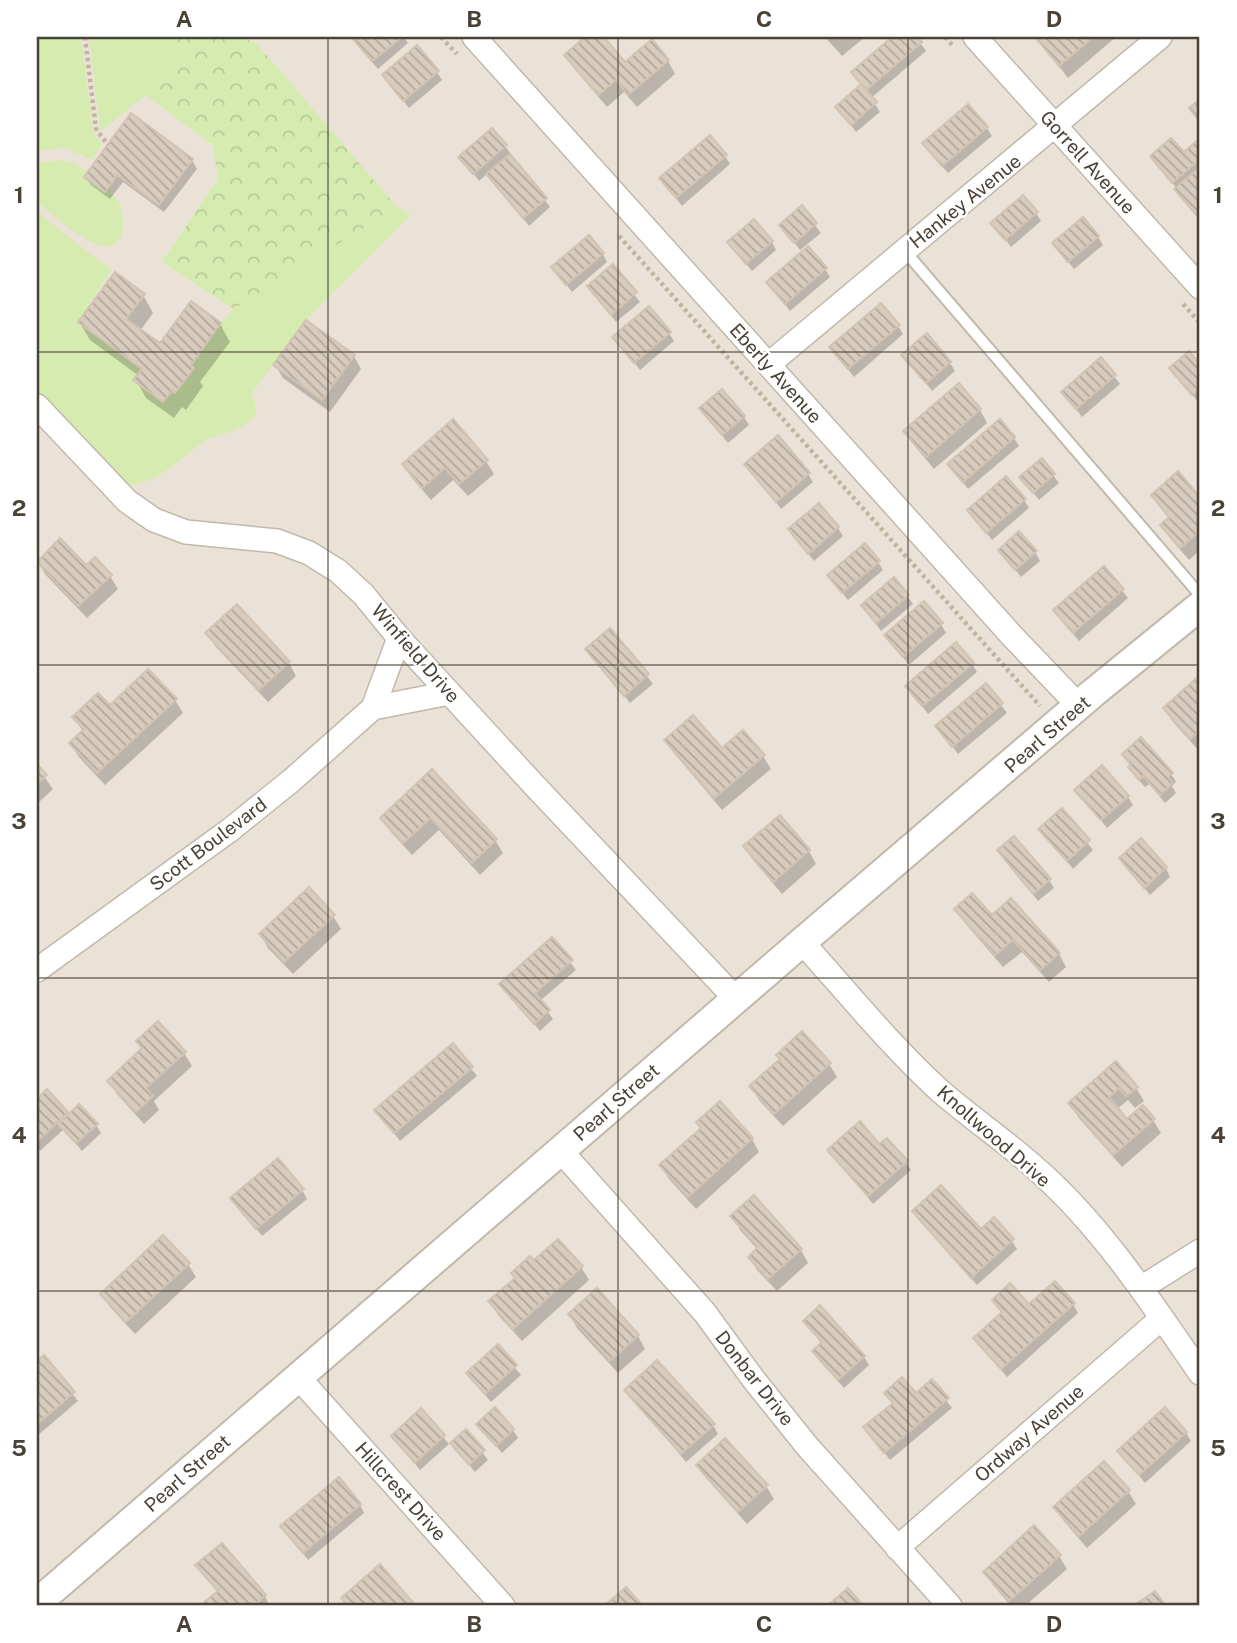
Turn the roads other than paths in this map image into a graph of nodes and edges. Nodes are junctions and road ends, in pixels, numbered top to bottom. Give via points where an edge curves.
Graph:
1 (474, 37) edge
2 (975, 37) edge
3 (1160, 37) edge
4 (1056, 126) junction
5 (904, 250) junction
6 (1200, 287) edge
7 (769, 364) junction
8 (37, 406) edge
9 (1200, 596) edge
10 (1200, 606) edge
11 (399, 638) junction
12 (449, 692) junction
13 (1080, 707) junction
14 (373, 708) junction
15 (802, 942) junction
16 (37, 970) edge
17 (736, 999) junction
18 (561, 1150) junction
19 (1200, 1251) edge
20 (1141, 1288) junction
21 (1162, 1318) junction
22 (1200, 1373) edge
23 (299, 1377) junction
24 (897, 1548) junction
25 (37, 1603) edge
26 (503, 1606) edge
27 (950, 1606) edge

1 - 7 street, Eberly Avenue
2 - 4 street, Gorrell Avenue
3 - 4 street, Hankey Avenue
4 - 5 street, Hankey Avenue
4 - 6 street, Gorrell Avenue
5 - 7 street, Hankey Avenue
5 - 9 lane
7 - 13 street, Eberly Avenue
8 - 11 street, Winfield Drive via 140,511 186,532 277,541 309,553 338,570
10 - 13 street, Pearl Street
11 - 12 street, Winfield Drive
11 - 14 street, Scott Boulevard
12 - 14 street, Scott Boulevard
12 - 17 street, Winfield Drive
13 - 15 street, Pearl Street
14 - 16 street, Scott Boulevard via 230,830
15 - 17 street, Pearl Street
15 - 20 street, Knollwood Drive via 931,1082 1043,1174
17 - 18 street, Pearl Street
18 - 23 street, Pearl Street
18 - 24 street, Donbar Drive via 705,1313 807,1446
19 - 20 street
20 - 21 street, Knollwood Drive
21 - 22 street, Knollwood Drive
21 - 24 street, Ordway Avenue
23 - 25 street, Pearl Street
23 - 26 street, Hillcrest Drive
24 - 27 street, Donbar Drive

